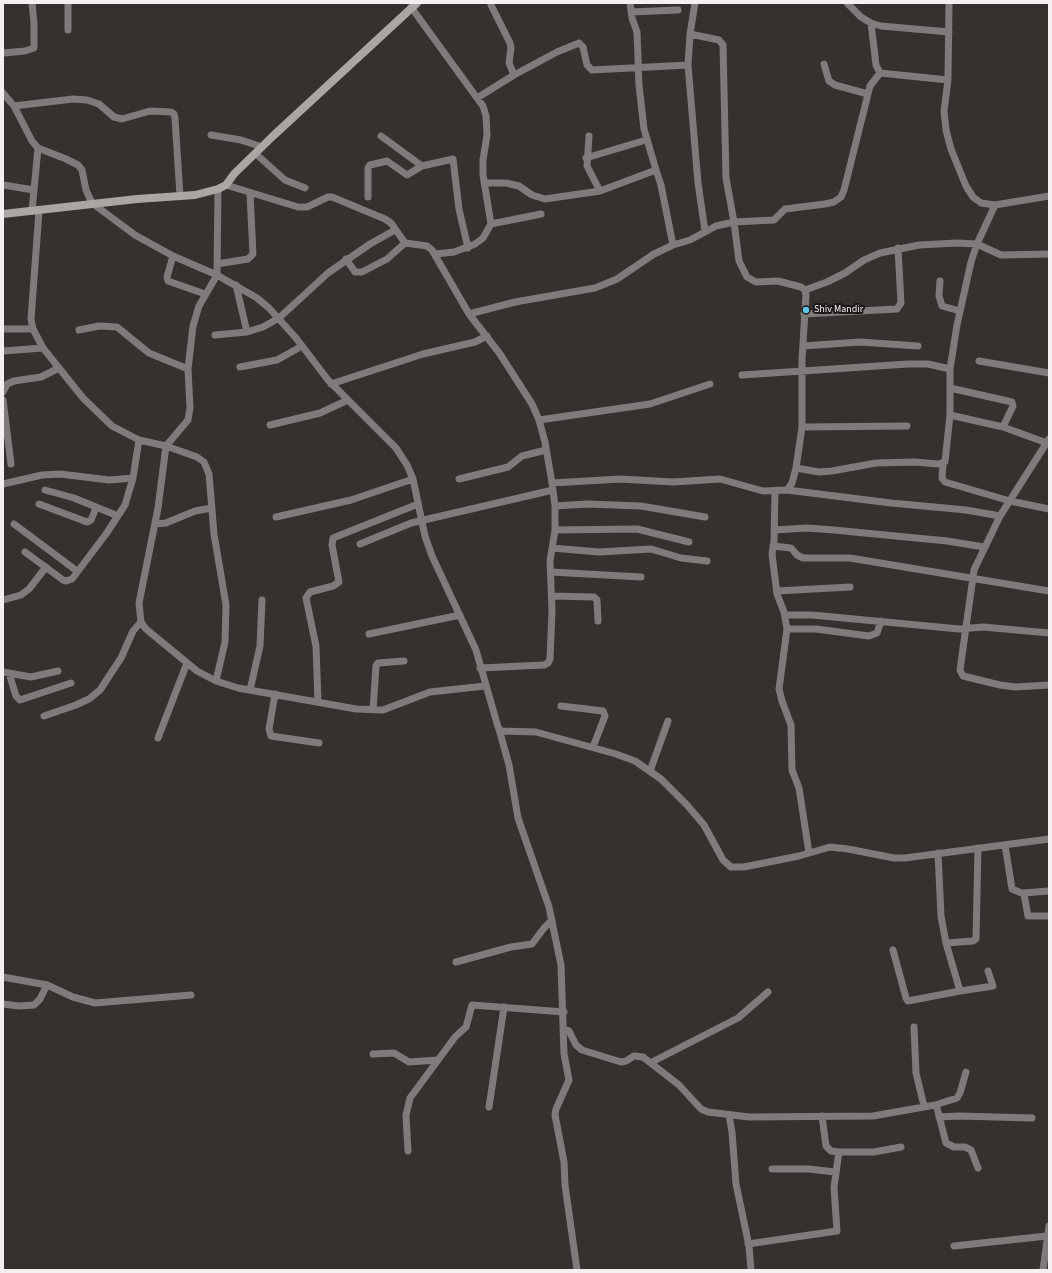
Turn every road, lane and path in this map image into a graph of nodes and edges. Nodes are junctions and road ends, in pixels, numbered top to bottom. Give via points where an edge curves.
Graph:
1 (32, 3) edge
2 (68, 3) edge
3 (630, 3) edge
4 (695, 3) edge
5 (847, 3) edge
6 (948, 3) edge
7 (414, 5) edge
8 (491, 5) dead end
9 (678, 10) dead end
10 (631, 12) junction
11 (870, 23) junction
12 (68, 30) dead end
13 (949, 32) junction
14 (690, 34) junction
15 (3, 53) edge
16 (824, 64) dead end
17 (688, 66) junction
18 (638, 67) junction
19 (880, 74) junction
20 (514, 75) junction
21 (948, 80) junction
22 (3, 93) edge
23 (868, 94) junction
24 (477, 98) junction
25 (14, 106) junction
26 (211, 135) dead end
27 (381, 136) dead end
28 (589, 136) dead end
29 (646, 140) junction
30 (262, 147) junction
31 (38, 148) junction
32 (256, 154) junction
33 (586, 158) junction
34 (422, 166) junction
35 (656, 170) junction
36 (484, 183) junction
37 (3, 185) edge
38 (226, 185) junction
39 (305, 188) dead end
40 (218, 189) junction
41 (34, 190) junction
42 (600, 191) junction
43 (250, 194) junction
44 (180, 196) junction
45 (1049, 196) edge
46 (368, 197) dead end
47 (92, 203) junction
48 (995, 205) junction
49 (36, 211) junction
50 (3, 214) edge
51 (541, 214) dead end
52 (734, 222) junction
53 (491, 224) junction
54 (395, 230) junction
55 (705, 231) junction
56 (405, 243) junction
57 (977, 244) junction
58 (673, 245) junction
59 (468, 248) junction
60 (898, 248) junction
61 (435, 254) junction
62 (1049, 254) edge
63 (174, 256) junction
64 (346, 259) junction
65 (217, 264) junction
66 (218, 275) junction
67 (940, 281) dead end
68 (236, 285) junction
69 (805, 290) junction
70 (205, 294) junction
71 (960, 311) junction
72 (469, 314) junction
73 (804, 314) junction
74 (279, 318) junction
75 (3, 329) edge
76 (33, 329) junction
77 (79, 330) dead end
78 (247, 332) junction
79 (215, 335) dead end
80 (487, 336) junction
81 (302, 346) junction
82 (803, 346) junction
83 (918, 346) dead end
84 (43, 348) junction
85 (3, 350) edge
86 (978, 361) dead end
87 (240, 367) dead end
88 (59, 368) junction
89 (188, 369) junction
90 (950, 369) junction
91 (802, 372) junction
92 (1049, 373) edge
93 (742, 376) dead end
94 (331, 384) junction
95 (710, 384) dead end
96 (950, 388) junction
97 (3, 392) edge
98 (3, 400) edge
99 (348, 400) junction
100 (950, 415) junction
101 (539, 420) junction
102 (270, 425) dead end
103 (907, 426) dead end
104 (1003, 426) junction
105 (802, 427) junction
106 (138, 440) junction
107 (1048, 441) edge
108 (166, 446) junction
109 (546, 450) junction
110 (943, 463) junction
111 (11, 464) dead end
112 (796, 468) junction
113 (133, 478) junction
114 (413, 479) junction
115 (459, 479) dead end
116 (3, 484) edge
117 (552, 486) junction
118 (45, 490) dead end
119 (786, 490) junction
120 (775, 492) junction
121 (1010, 501) junction
122 (39, 504) dead end
123 (418, 504) junction
124 (555, 506) junction
125 (96, 508) junction
126 (212, 508) junction
127 (1049, 509) edge
128 (118, 516) junction
129 (1000, 516) junction
130 (705, 517) dead end
131 (276, 518) dead end
132 (421, 521) junction
133 (14, 524) dead end
134 (155, 524) junction
135 (555, 530) junction
136 (774, 530) junction
137 (689, 542) dead end
138 (360, 544) dead end
139 (774, 546) junction
140 (984, 547) junction
141 (552, 548) junction
142 (25, 552) dead end
143 (707, 561) dead end
144 (46, 567) junction
145 (77, 571) junction
146 (551, 572) junction
147 (641, 577) dead end
148 (972, 577) junction
149 (850, 587) dead end
150 (777, 590) junction
151 (1049, 591) edge
152 (552, 596) junction
153 (3, 600) edge
154 (262, 600) dead end
155 (460, 614) junction
156 (785, 615) junction
157 (598, 621) dead end
158 (881, 621) junction
159 (141, 622) junction
160 (787, 629) junction
161 (964, 629) junction
162 (1049, 633) edge
163 (369, 634) dead end
164 (404, 661) dead end
165 (187, 663) junction
166 (480, 668) junction
167 (58, 671) dead end
168 (6, 672) edge
169 (216, 681) junction
170 (71, 682) dead end
171 (1049, 685) edge
172 (485, 686) junction
173 (250, 690) junction
174 (274, 694) junction
175 (318, 702) junction
176 (561, 706) dead end
177 (374, 710) junction
178 (44, 716) dead end
179 (668, 722) dead end
180 (499, 729) junction
181 (158, 738) dead end
182 (319, 743) dead end
183 (593, 748) junction
184 (650, 771) junction
185 (1049, 839) edge
186 (1005, 845) junction
187 (978, 848) junction
188 (938, 853) junction
189 (809, 854) junction
190 (1049, 890) edge
191 (1023, 893) junction
192 (1049, 916) edge
193 (552, 920) junction
194 (946, 943) junction
195 (893, 950) dead end
196 (456, 962) dead end
197 (988, 971) dead end
198 (3, 977) edge
199 (47, 986) junction
200 (960, 991) junction
201 (768, 992) dead end
202 (191, 995) dead end
203 (3, 1004) edge
204 (504, 1007) junction
205 (564, 1012) junction
206 (914, 1027) dead end
207 (564, 1029) junction
208 (373, 1054) dead end
209 (438, 1060) junction
210 (652, 1062) junction
211 (966, 1072) dead end
212 (935, 1105) junction
213 (924, 1106) junction
214 (488, 1107) dead end
215 (729, 1115) junction
216 (822, 1116) junction
217 (939, 1117) junction
218 (1032, 1118) dead end
219 (901, 1147) dead end
220 (408, 1151) dead end
221 (839, 1152) junction
222 (978, 1168) dead end
223 (772, 1169) dead end
224 (835, 1172) junction
225 (1049, 1226) edge
226 (1047, 1236) junction
227 (748, 1244) junction
228 (954, 1246) dead end
229 (577, 1270) edge
230 (751, 1270) edge
231 (1043, 1270) edge

1 - 15 street via 34,48
2 - 12 street
3 - 10 street
4 - 14 street
5 - 11 street
6 - 13 street
7 - 24 street
7 - 30 main road
8 - 20 street via 510,43 509,63
9 - 10 street
10 - 18 street via 636,32
11 - 13 street via 894,28
11 - 19 street via 876,65
13 - 21 street
14 - 17 street
14 - 52 street via 720,40 723,45 726,178
16 - 23 street via 829,81
17 - 18 street
17 - 55 street via 698,183
18 - 20 street via 592,70 587,65 583,47 579,43
18 - 29 street via 640,107
19 - 21 street
19 - 23 street via 870,86
20 - 24 street
21 - 48 street via 944,111 951,148 973,197 981,203
22 - 25 street
23 - 52 street via 841,197 825,204 785,209 774,220
24 - 36 street via 483,106 487,125 482,160
25 - 31 street
25 - 44 street via 73,99 99,104 114,117 122,119 150,111 171,112 175,118
26 - 30 street
27 - 34 street
28 - 33 street
29 - 33 street
29 - 35 street
30 - 32 main road
31 - 41 street
31 - 47 street via 78,165 82,170
32 - 38 main road
32 - 39 street via 285,180
33 - 42 street via 589,172
34 - 46 street via 407,175 388,161 370,165
34 - 59 street via 453,159 459,209
35 - 42 street
35 - 58 street
36 - 42 street via 518,186 532,195 545,199
36 - 53 street
37 - 41 street
38 - 40 main road
38 - 43 street
40 - 44 main road
40 - 65 street
41 - 49 street
43 - 54 street via 302,207 332,197 386,219
43 - 65 street via 253,254 248,259
44 - 47 main road
45 - 48 street
47 - 49 main road
47 - 63 street via 135,235
48 - 57 street
49 - 50 main road
49 - 76 street via 31,302
51 - 53 street
52 - 55 street
52 - 69 street via 739,261 747,277 756,282 778,281
53 - 59 street via 483,238
54 - 56 street
54 - 64 street
55 - 58 street via 690,240
56 - 61 street via 427,246
56 - 64 street via 387,259 362,272 355,272
57 - 60 street via 939,243
57 - 62 street via 990,252 1001,254
57 - 71 street
58 - 72 street via 654,254 617,279 595,288 515,302
59 - 61 street
60 - 69 street via 869,258 839,276
60 - 73 street via 901,303 897,309
61 - 72 street
63 - 66 street
63 - 70 street via 168,281
64 - 74 street
65 - 66 street
66 - 68 street
66 - 70 street
67 - 71 street via 939,296 942,306
68 - 74 street via 257,298
68 - 78 street
69 - 73 street
70 - 89 street via 193,326
71 - 90 street
72 - 80 street
73 - 82 street
74 - 78 street via 264,327
74 - 81 street
75 - 76 street
76 - 84 street
77 - 89 street via 99,326 116,327 149,353
78 - 79 street
80 - 94 street via 475,342 423,354
80 - 101 street via 520,384
81 - 87 street via 277,360
81 - 94 street
82 - 83 street via 860,342
82 - 91 street
84 - 85 street
84 - 88 street
86 - 92 street
88 - 97 street via 41,377 14,380 7,384
88 - 106 street via 100,417
89 - 108 street via 188,420
90 - 91 street via 928,364 908,364
90 - 96 street
91 - 93 street
91 - 105 street
94 - 99 street
95 - 101 street via 650,404
96 - 100 street
96 - 104 street via 1012,402 1013,406
98 - 111 street
99 - 102 street via 320,413
99 - 114 street via 396,448
100 - 104 street
100 - 110 street via 947,457
101 - 109 street
103 - 105 street
104 - 107 street
105 - 112 street
106 - 108 street
106 - 113 street
107 - 121 street
108 - 126 street via 204,462 209,474
108 - 134 street
109 - 115 street via 522,456 508,467
109 - 117 street
110 - 112 street via 876,463 832,472
110 - 121 street via 942,478 945,482
112 - 119 street via 792,483
113 - 116 street via 109,480 60,474 42,475
113 - 128 street via 125,505
114 - 123 street
114 - 131 street via 351,500
117 - 120 street via 620,479 673,482 720,479
117 - 124 street
117 - 132 street
118 - 125 street
119 - 120 street
119 - 129 street
120 - 136 street
121 - 127 street
121 - 129 street
122 - 125 street via 87,522 91,520
123 - 132 street
123 - 175 street via 333,538 339,582 310,592 306,598 316,646
124 - 130 street via 641,506
124 - 135 street
125 - 128 street
126 - 134 street via 195,511 166,523
126 - 169 street via 226,605 225,642
128 - 145 street
129 - 140 street
132 - 138 street
132 - 155 street via 432,556
133 - 145 street
134 - 159 street via 139,603
135 - 137 street via 637,529
135 - 141 street
136 - 139 street
136 - 140 street via 841,530
139 - 148 street via 792,548 803,558 850,558
139 - 150 street via 772,554
140 - 148 street
141 - 143 street via 599,552 650,549 681,558
141 - 146 street
142 - 144 street
144 - 145 street via 66,581 72,579
144 - 153 street via 25,592
146 - 147 street
146 - 152 street
148 - 151 street
148 - 161 street
149 - 150 street
150 - 156 street
152 - 157 street via 594,597 597,600
152 - 166 street via 548,663
154 - 173 street via 260,646
155 - 163 street
155 - 166 street via 476,650
156 - 158 street
156 - 160 street
158 - 160 street via 877,633 869,636 816,629
158 - 161 street
159 - 165 street
159 - 178 street via 133,631 121,658 100,690 89,699
160 - 189 street via 779,689 791,725 792,770 798,788
161 - 162 street via 983,627
161 - 171 street via 961,675 1007,687
164 - 177 street via 378,663 376,666
165 - 169 street
165 - 181 street
166 - 172 street
167 - 168 street via 31,677
168 - 170 street via 20,700
169 - 173 street
172 - 177 street via 430,692 395,707
172 - 180 street
173 - 174 street
174 - 175 street
174 - 182 street via 269,725 271,736
175 - 177 street
176 - 183 street via 603,711 605,716
179 - 184 street
180 - 183 street via 504,732 536,732
180 - 193 street via 524,838
183 - 184 street via 635,761
184 - 189 street via 687,805 704,825 724,860 732,867
185 - 186 street
186 - 187 street
186 - 191 street via 1012,889
187 - 188 street
187 - 194 street via 976,939
188 - 189 street via 894,858 830,847
188 - 194 street via 941,916
190 - 191 street
191 - 192 street via 1028,916
193 - 196 street via 532,944
193 - 205 street via 561,965
194 - 200 street
195 - 200 street via 908,1000
197 - 200 street via 993,986
198 - 199 street
199 - 202 street via 95,1003
199 - 203 street via 34,1005
201 - 210 street via 738,1018
204 - 205 street
204 - 209 street via 472,1005 466,1027
204 - 214 street
205 - 207 street
206 - 213 street via 916,1073
207 - 210 street via 569,1031 576,1045 582,1050 621,1062 639,1055
207 - 229 street via 564,1054 569,1080 555,1115 564,1162
208 - 209 street via 394,1053 409,1062
209 - 220 street via 414,1091 407,1106
210 - 215 street via 679,1085 701,1109
211 - 212 street via 957,1098
212 - 213 street
212 - 217 street
213 - 216 street via 873,1116
215 - 216 street
215 - 227 street via 736,1184
216 - 221 street via 826,1146 831,1151
217 - 218 street
217 - 222 street via 946,1143 971,1150
219 - 221 street via 874,1152
221 - 224 street
223 - 224 street
224 - 227 street via 837,1231
225 - 226 street
226 - 228 street
226 - 231 street
227 - 230 street

